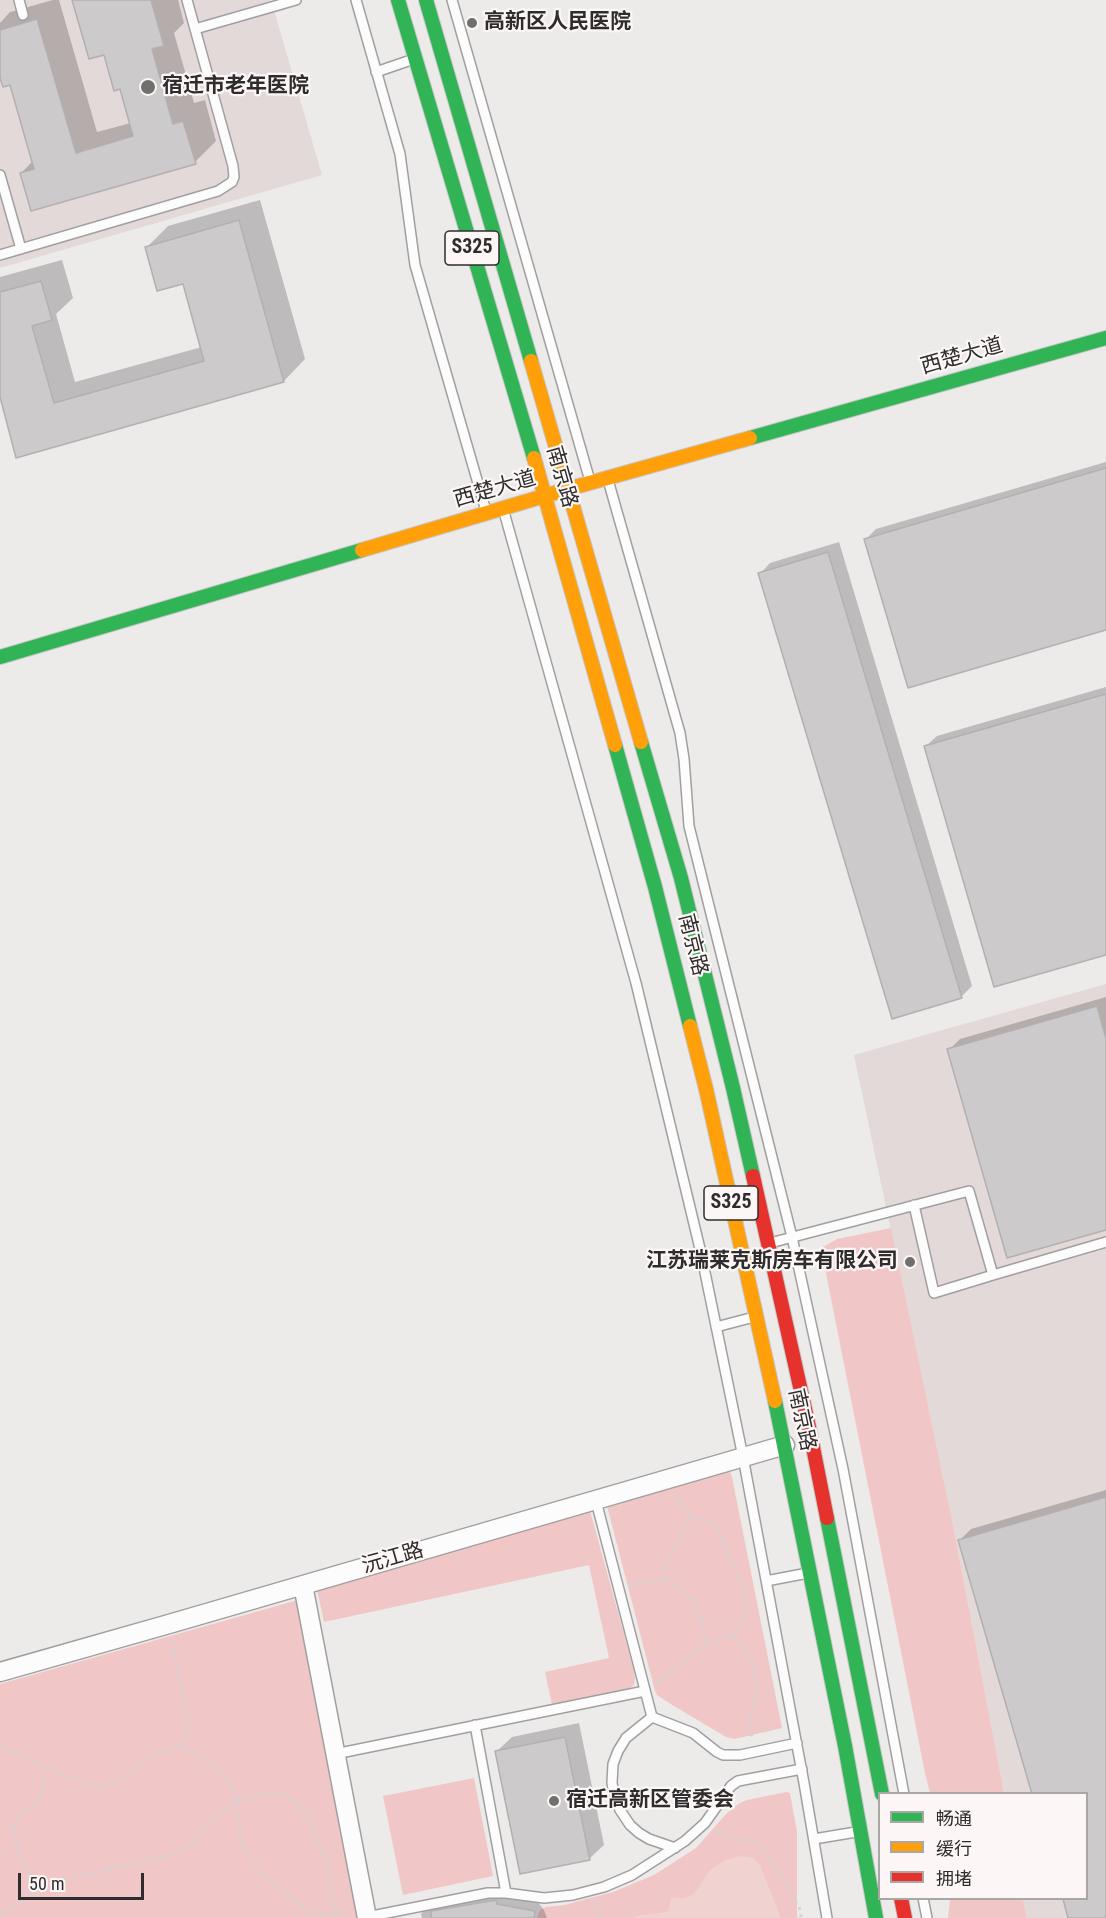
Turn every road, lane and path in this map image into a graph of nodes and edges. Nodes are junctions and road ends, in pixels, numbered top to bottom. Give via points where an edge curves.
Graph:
1 (19, 0) edge
2 (187, 0) edge
3 (296, 0) edge
4 (356, 0) edge
5 (398, 0) edge
6 (426, 0) edge
7 (452, 0) edge
8 (23, 15) dead end
9 (195, 29) junction
10 (416, 59) junction
11 (376, 72) junction
12 (0, 175) edge
13 (21, 249) junction
14 (0, 255) edge
15 (1106, 338) edge
16 (608, 479) junction
17 (591, 483) junction
18 (568, 489) junction
19 (546, 497) junction
20 (503, 509) junction
21 (487, 514) junction
22 (0, 657) edge
23 (914, 1205) junction
24 (792, 1237) junction
25 (1106, 1242) edge
26 (768, 1243) junction
27 (993, 1275) junction
28 (756, 1316) junction
29 (716, 1328) junction
30 (785, 1445) junction
31 (743, 1457) junction
32 (670, 1479) junction
33 (596, 1500) junction
34 (690, 1516) junction
35 (811, 1572) junction
36 (660, 1579) junction
37 (766, 1581) junction
38 (303, 1586) junction
39 (618, 1587) junction
40 (169, 1624) junction
41 (733, 1635) junction
42 (706, 1644) junction
43 (0, 1672) edge
44 (645, 1691) junction
45 (652, 1717) junction
46 (475, 1725) junction
47 (797, 1743) junction
48 (0, 1746) edge
49 (180, 1746) junction
50 (753, 1752) junction
51 (335, 1754) junction
52 (45, 1765) junction
53 (802, 1769) junction
54 (882, 1792) edge
55 (904, 1792) edge
56 (237, 1802) junction
57 (705, 1823) junction
58 (861, 1832) junction
59 (814, 1839) junction
60 (675, 1848) junction
61 (39, 1889) junction
62 (506, 1893) junction
63 (901, 1900) edge
64 (923, 1900) edge
65 (334, 1912) junction
66 (0, 1914) edge
67 (366, 1915) edge
68 (334, 1918) edge
69 (801, 1918) edge
70 (827, 1918) edge
71 (876, 1918) edge
72 (905, 1918) edge
73 (927, 1918) edge

1 - 8 lane
2 - 9 lane
3 - 9 lane
4 - 11 lane
5 - 10 main road, 南京路 / S325
6 - 18 main road, 南京路 / S325
7 - 17 lane
9 - 13 lane via 233,166 232,182 218,190
10 - 11 lane
10 - 19 main road, 南京路 / S325
11 - 21 lane via 400,154 415,265
12 - 13 lane
13 - 14 lane
15 - 16 main road, 西楚大道
16 - 17 main road, 西楚大道
16 - 24 lane via 680,733 689,826
17 - 18 main road, 西楚大道
18 - 19 main road, 西楚大道
18 - 26 main road, 南京路 / S325 via 681,878
19 - 20 main road, 西楚大道
19 - 28 main road, 南京路 / S325 via 656,887
20 - 21 main road, 西楚大道
20 - 29 lane via 636,983
21 - 22 main road, 西楚大道
23 - 24 lane
23 - 27 lane via 969,1191
23 - 27 lane via 934,1293
24 - 26 lane
24 - 55 lane via 843,1469
25 - 27 lane
26 - 54 main road, 南京路 / S325
28 - 29 lane
28 - 30 main road, 南京路 / S325
29 - 31 lane
30 - 31 street, 沅江路
30 - 35 main road, 南京路 / S325
31 - 32 street, 沅江路
31 - 37 lane
32 - 33 street, 沅江路
32 - 34 path
33 - 38 street, 沅江路
33 - 39 lane
34 - 36 path
34 - 41 path via 718,1529 746,1593 743,1618
35 - 37 lane
35 - 58 main road, 南京路 / S325
36 - 39 path
36 - 42 path via 682,1589 696,1605 704,1624
37 - 47 lane
38 - 40 street, 沅江路
38 - 51 street
39 - 44 lane
40 - 43 street, 沅江路
40 - 49 path via 188,1720 188,1732
41 - 42 path
41 - 50 path via 751,1660 757,1681 750,1718
42 - 44 path
44 - 45 lane
44 - 46 lane
45 - 50 lane via 693,1733 723,1755
45 - 60 lane via 626,1738 618,1751 613,1774 615,1798 639,1833
46 - 51 lane
46 - 62 lane
47 - 50 lane
47 - 53 lane
48 - 52 path
49 - 52 path via 151,1755 126,1776 98,1788
49 - 56 path via 228,1779
51 - 67 street
52 - 61 path via 43,1790 37,1804 14,1824 27,1875
53 - 57 lane via 738,1781
53 - 59 lane
56 - 61 path via 215,1816 183,1849
56 - 65 path via 242,1846 256,1868 310,1912
56 - 65 path via 268,1794 283,1795 297,1803 325,1857
57 - 60 lane
57 - 69 path via 722,1835 751,1841 762,1848 779,1870
58 - 59 lane
58 - 71 main road, 南京路 / S325
59 - 70 lane
60 - 62 lane via 604,1887 556,1898
61 - 66 path
62 - 67 lane
63 - 72 main road
64 - 73 lane
65 - 67 path
65 - 68 path

